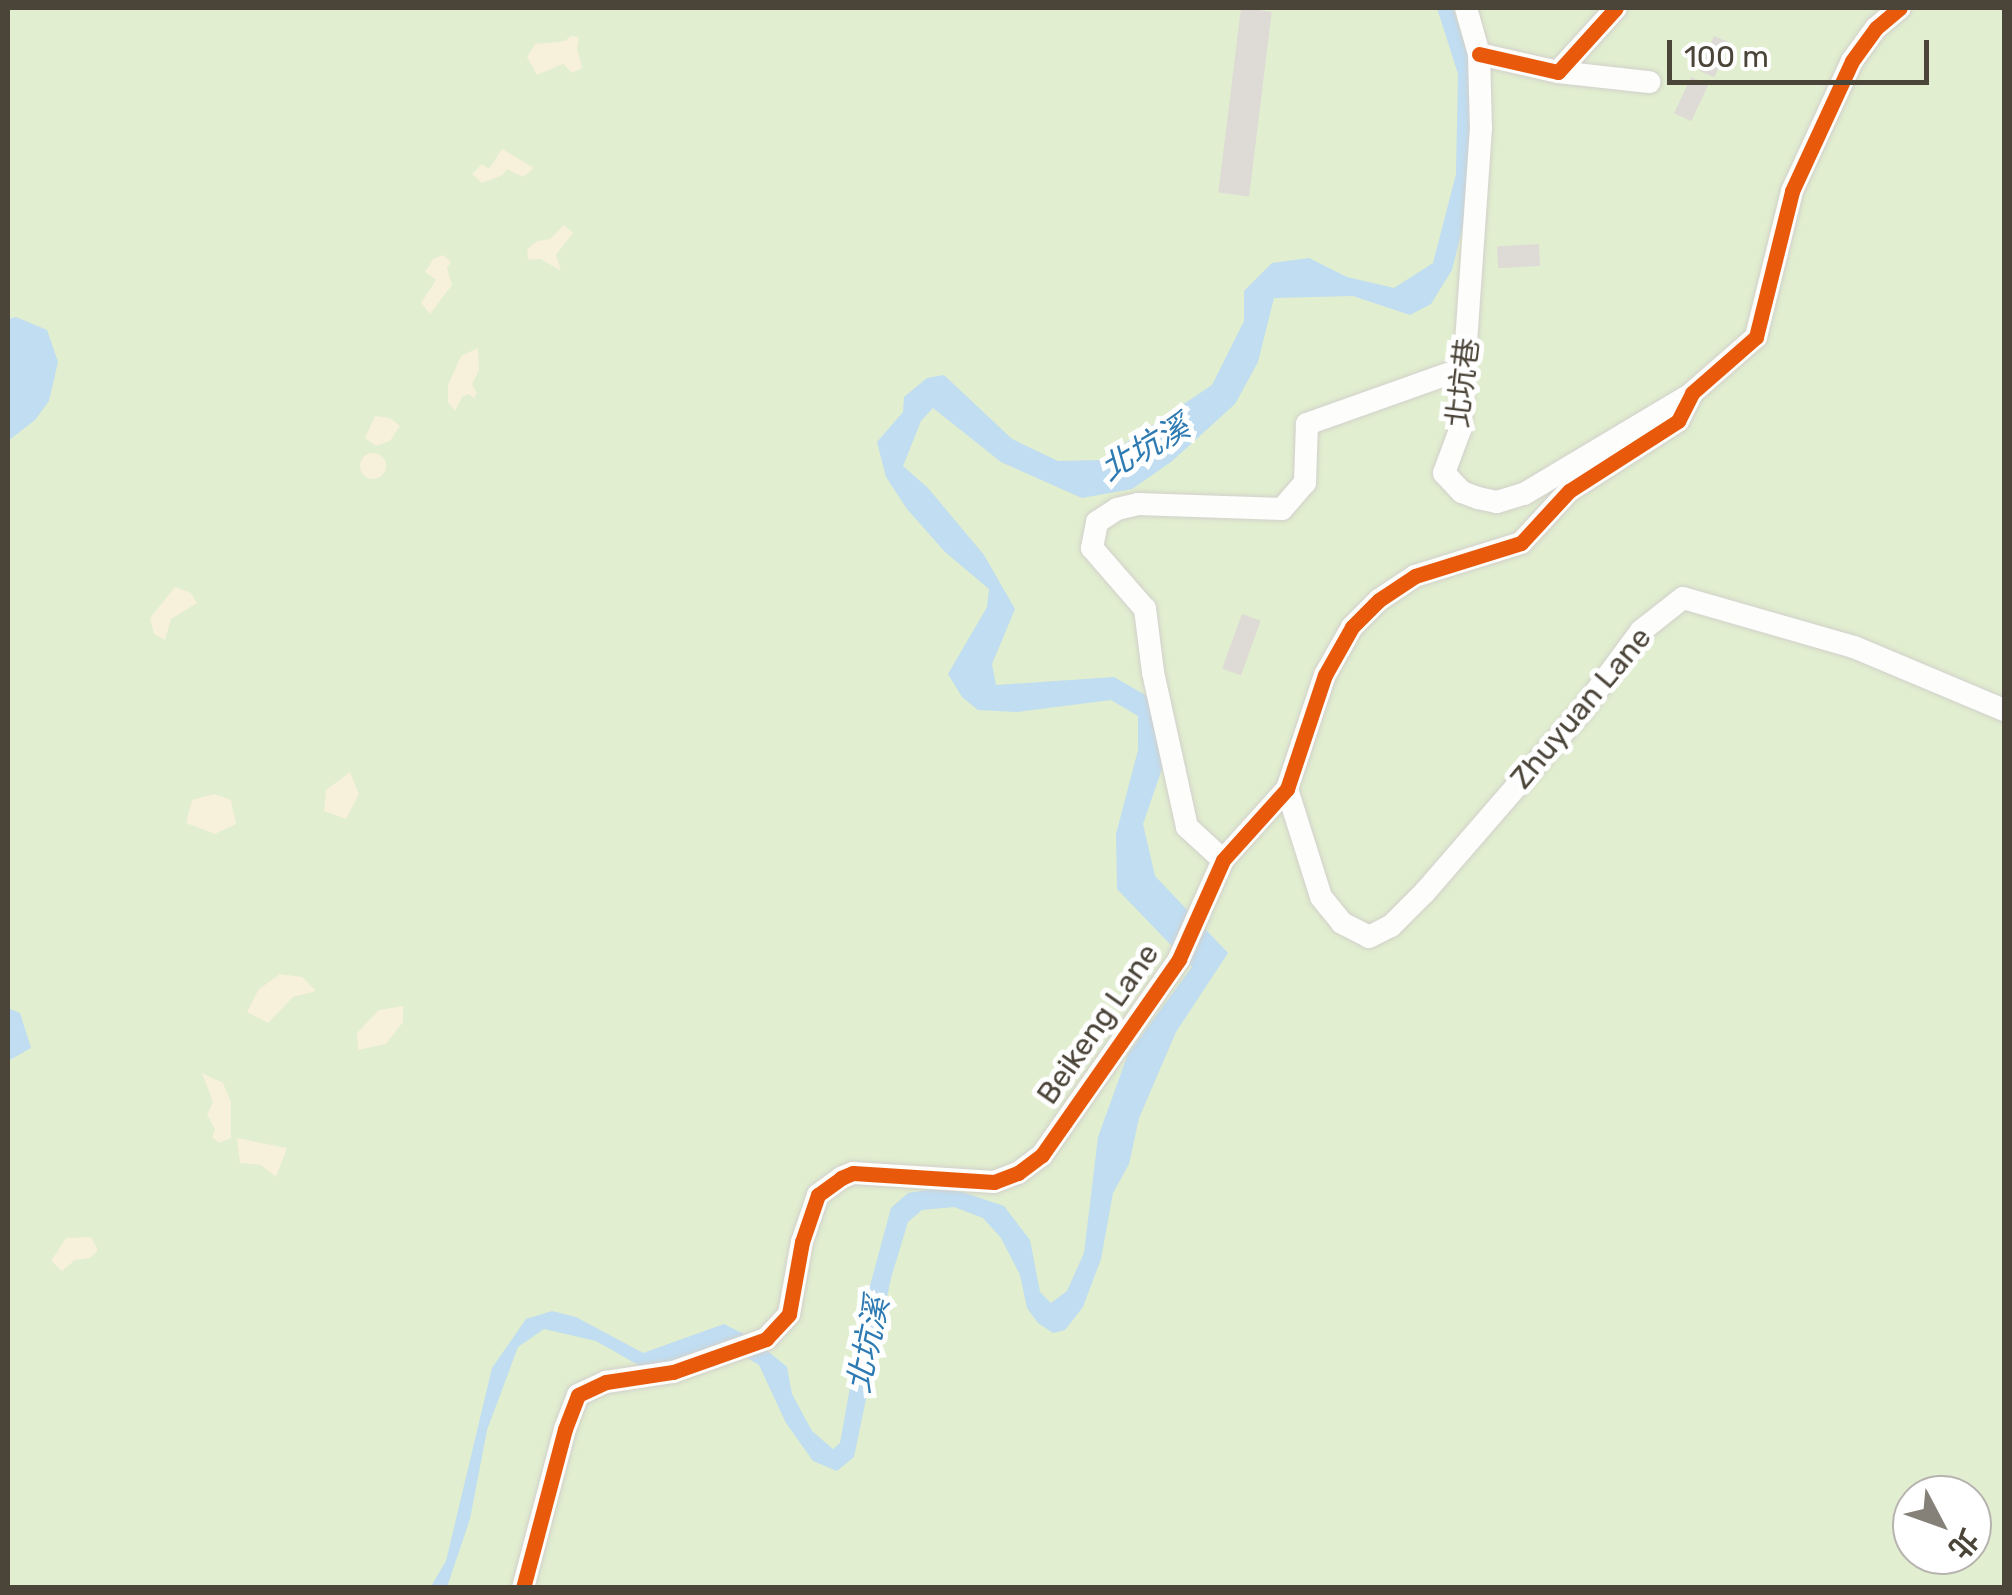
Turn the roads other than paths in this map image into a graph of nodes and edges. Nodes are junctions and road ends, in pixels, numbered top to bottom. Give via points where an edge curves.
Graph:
1 (1616, 8) edge
2 (1900, 8) edge
3 (1472, 13) edge
4 (1479, 54) junction
5 (1558, 72) junction
6 (1650, 82) dead end
7 (1464, 368) junction
8 (1692, 394) junction
9 (2004, 710) edge
10 (1287, 789) junction
11 (1222, 860) junction
12 (523, 1588) edge

1 - 5 street
2 - 8 street, Beikeng Lane via 1852,62 1792,191 1756,336
3 - 4 street, 北坑巷
4 - 5 street
4 - 7 street, 北坑巷 via 1482,128
5 - 6 street
7 - 8 street, 北坑巷 via 1460,430 1444,473 1462,492 1498,502 1524,494
7 - 11 street via 1306,424 1305,483 1282,509 1138,504 1097,522 1092,548 1145,609 1187,827
8 - 10 street, Beikeng Lane via 1678,421 1569,491 1521,543 1415,576 1379,600 1352,627 1326,676
9 - 10 street, Zhuyuan Lane via 1854,648 1683,598 1641,631 1581,712 1425,892 1391,926 1369,937 1342,923 1321,897
10 - 11 street, Beikeng Lane
11 - 12 street, Beikeng Lane via 1179,959 1042,1155 994,1182 854,1173 841,1178 818,1195 789,1314 758,1344 578,1395

